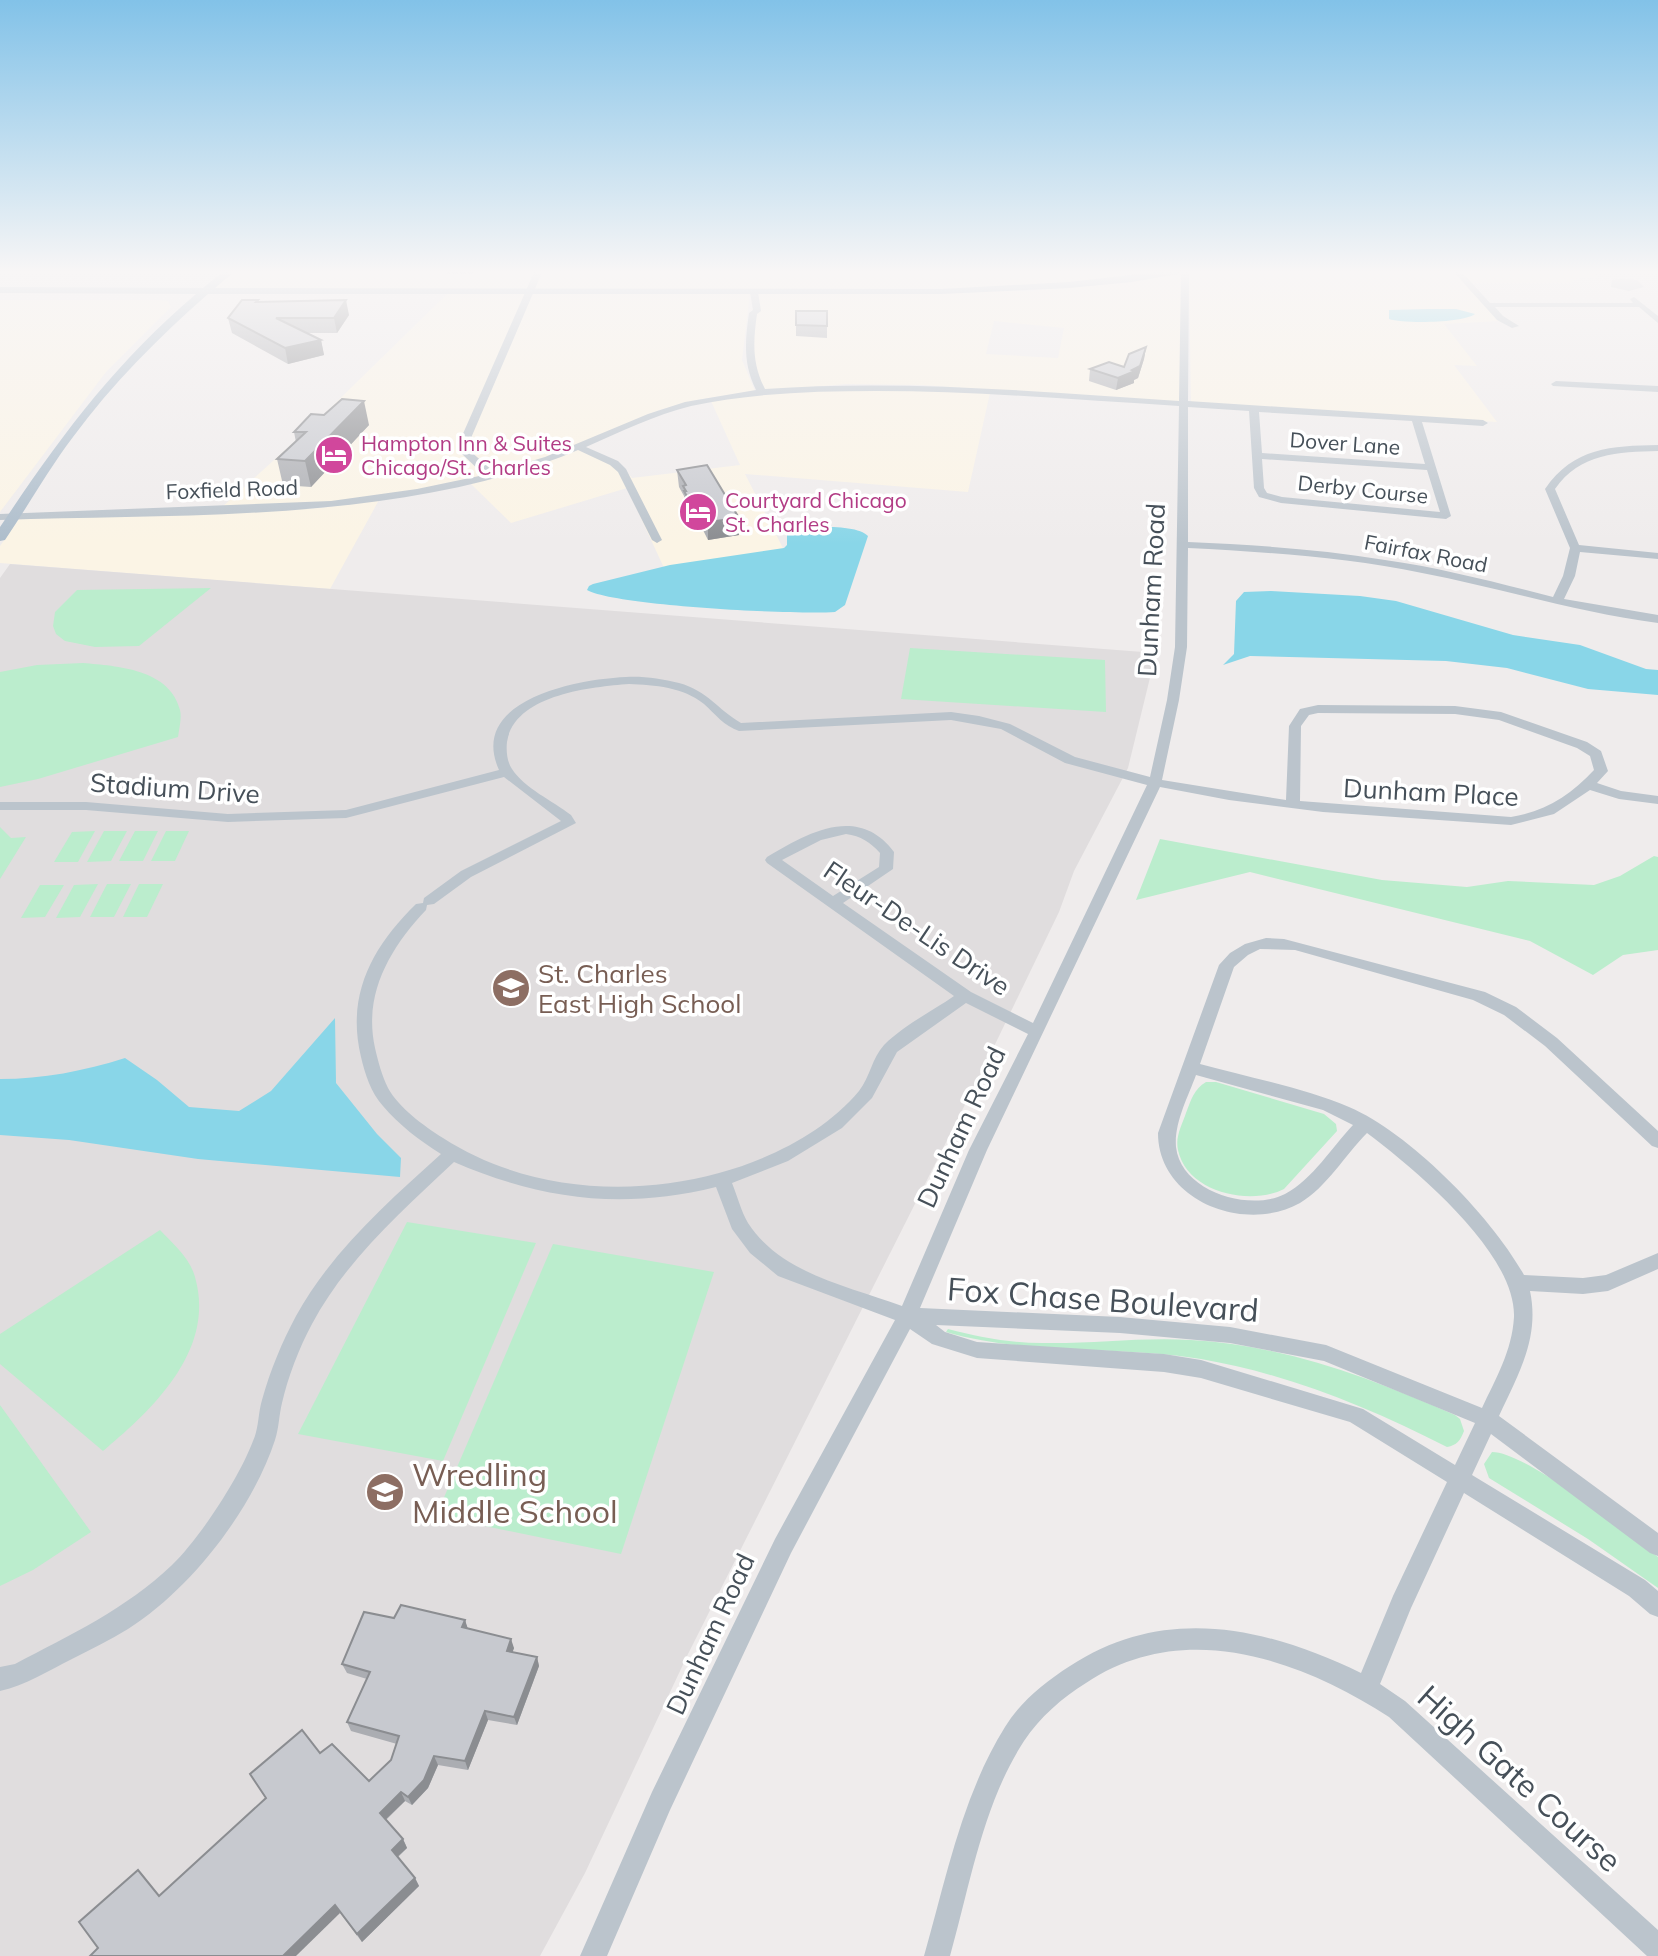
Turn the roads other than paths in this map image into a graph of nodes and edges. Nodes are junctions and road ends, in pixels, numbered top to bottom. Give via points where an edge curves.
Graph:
1 (130, 361) edge
2 (500, 361) edge
3 (749, 361) edge
4 (1186, 361) edge
5 (1556, 384) dead end
6 (1658, 389) edge
7 (762, 392) junction
8 (1185, 406) junction
9 (1254, 409) junction
10 (1416, 419) junction
11 (1483, 423) dead end
12 (579, 447) junction
13 (1658, 448) edge
14 (1258, 456) junction
15 (1429, 467) junction
16 (492, 476) junction
17 (15, 516) junction
18 (0, 517) edge
19 (0, 537) edge
20 (657, 540) dead end
21 (1183, 545) junction
22 (1575, 548) junction
23 (1658, 556) edge
24 (1557, 601) junction
25 (1658, 619) edge
26 (507, 772) junction
27 (1155, 783) junction
28 (1589, 785) junction
29 (1658, 800) edge
30 (1293, 804) junction
31 (0, 806) edge
32 (832, 903) junction
33 (965, 996) junction
34 (1037, 1032) junction
35 (1192, 1068) junction
36 (1366, 1123) junction
37 (1658, 1140) edge
38 (452, 1154) junction
39 (722, 1179) junction
40 (1658, 1261) edge
41 (1520, 1293) junction
42 (906, 1316) junction
43 (1487, 1419) junction
44 (1460, 1477) junction
45 (1658, 1546) edge
46 (1658, 1606) edge
47 (0, 1679) edge
48 (1367, 1688) junction
49 (1658, 1948) edge
50 (593, 1956) edge
51 (937, 1956) edge

1 - 17 main road via 66,437
2 - 16 street via 463,445
3 - 7 street
4 - 8 street, Dunham Road
5 - 6 street
7 - 8 street, Foxfield Road via 906,387
7 - 12 street, Foxfield Road via 668,410
8 - 9 street, Foxfield Road
8 - 21 street, Dunham Road
9 - 10 street, Foxfield Road
9 - 14 street, Derby Course
10 - 11 street, Foxfield Road
10 - 15 street, Derby Course
12 - 16 street, Foxfield Road
12 - 20 street via 622,471
13 - 22 street via 1611,451 1575,461 1558,474 1550,489
14 - 15 street, Dover Lane
14 - 15 street, Derby Course via 1259,488 1272,498 1446,516
16 - 17 street, Foxfield Road via 331,504
17 - 18 street, Foxfield Road
17 - 19 main road
21 - 24 street, Fairfax Road via 1393,564
21 - 27 street, Dunham Road via 1181,647
22 - 23 street
22 - 24 street via 1570,576
24 - 25 street, Fairfax Road
26 - 27 street, Dunham Place via 499,742 504,725 539,700 586,683 643,680 675,685 701,696 729,723 753,727 978,718 1012,729 1068,759
26 - 31 street, Stadium Drive via 346,814 228,818 109,807
26 - 38 street via 569,823 466,874 425,904 405,923 372,978 363,1003 369,1058 387,1100
27 - 30 street, Dunham Place
27 - 34 street, Dunham Road
28 - 29 street
28 - 30 street, Dunham Place via 1545,815 1511,821
28 - 30 street via 1601,771 1596,754 1570,739 1521,722 1480,712 1335,707 1305,712 1295,726
32 - 32 street, Fleur-De-Lis Drive via 772,860 826,831 854,830 874,838 887,852 886,869
32 - 33 street, Fleur-De-Lis Drive
33 - 34 street, Fleur-De-Lis Drive
33 - 39 street via 890,1048 868,1091 820,1136
34 - 42 street, Dunham Road via 978,1150
35 - 36 street via 1324,1105
35 - 36 street via 1167,1133 1167,1150 1184,1179 1229,1205 1265,1207 1296,1197
35 - 37 street via 1227,965 1241,950 1256,945 1295,945 1479,996 1510,1011 1551,1042
36 - 41 street via 1414,1161 1495,1244
38 - 39 street via 504,1177 559,1189 661,1193
38 - 47 street via 378,1222 324,1284 284,1365 265,1439 247,1478 181,1572 121,1620 18,1675
39 - 42 street, Fox Chase Boulevard via 739,1224 757,1248 785,1271
40 - 41 street via 1608,1283
41 - 43 street via 1525,1321 1519,1351
42 - 43 street, Fox Chase Boulevard via 1120,1325 1230,1335 1326,1353
42 - 44 street, Fox Chase Boulevard via 939,1338 977,1350 1164,1363 1234,1378 1356,1415
42 - 50 street, Dunham Road via 783,1546
43 - 44 street
43 - 45 street, Fox Chase Boulevard
44 - 46 street, Fox Chase Boulevard via 1637,1588
44 - 48 street
48 - 49 street, High Gate Course via 1397,1709
48 - 51 street, High Gate Course via 1323,1665 1280,1651 1190,1638 1112,1653 1075,1674 1041,1702 1012,1738 991,1779

